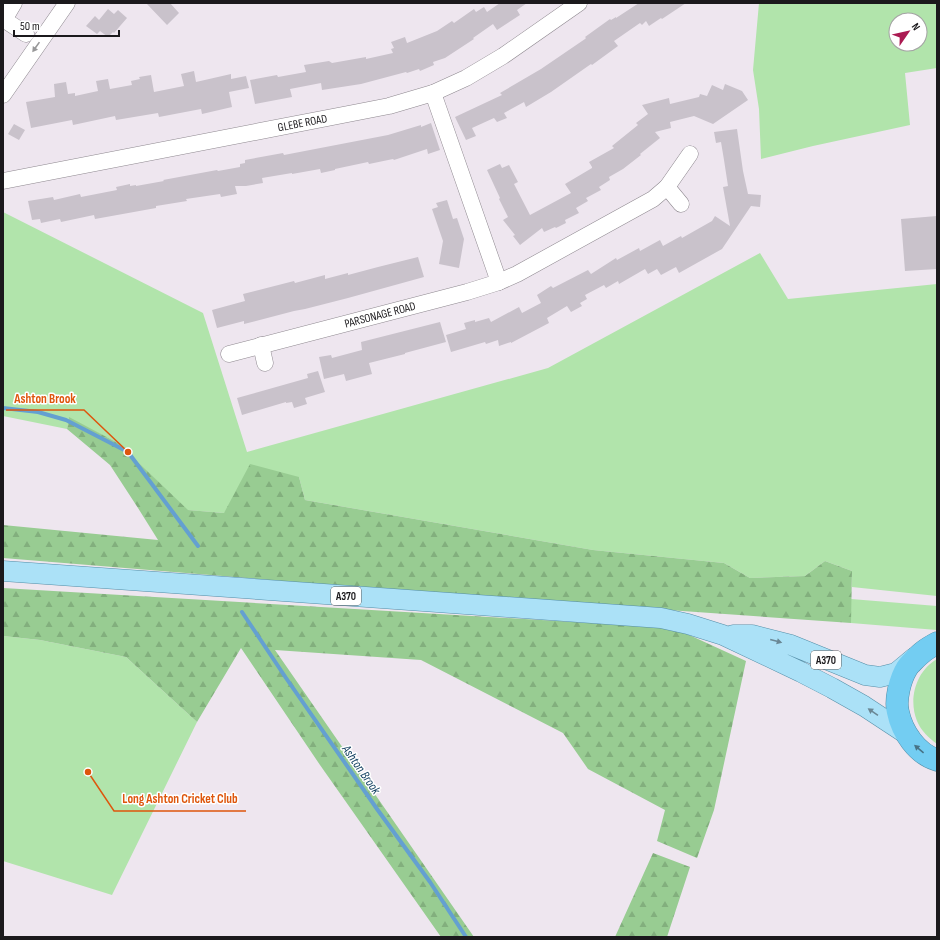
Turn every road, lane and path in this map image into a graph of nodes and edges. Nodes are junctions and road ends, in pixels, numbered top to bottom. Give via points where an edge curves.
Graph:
1 (14, 3) edge
2 (67, 3) edge
3 (579, 3) edge
4 (4, 19) edge
5 (26, 34) dead end
6 (432, 93) junction
7 (3, 95) edge
8 (690, 154) dead end
9 (3, 181) edge
10 (667, 187) junction
11 (681, 204) dead end
12 (499, 282) junction
13 (261, 346) junction
14 (229, 354) dead end
15 (265, 363) dead end
16 (3, 571) edge
17 (723, 635) junction
18 (930, 647) edge
19 (905, 733) junction
20 (937, 760) edge

1 - 4 street
2 -> 7 street
3 - 6 street, GLEBE ROAD via 503,56 466,78
4 - 5 street
6 - 9 street, GLEBE ROAD via 389,106
6 - 12 street
8 - 10 street, PARSONAGE ROAD
10 - 11 street
10 - 12 street, PARSONAGE ROAD via 653,199
12 - 13 street, PARSONAGE ROAD
13 - 14 street, PARSONAGE ROAD
13 - 15 street
16 - 17 main road, A370 via 661,618
17 -> 18 main road, A370 via 752,635 791,645 865,675 880,677 896,673
19 -> 17 main road, A370 via 832,688
18 - 19 highway via 907,668 898,689 898,712
20 -> 19 highway via 917,748

